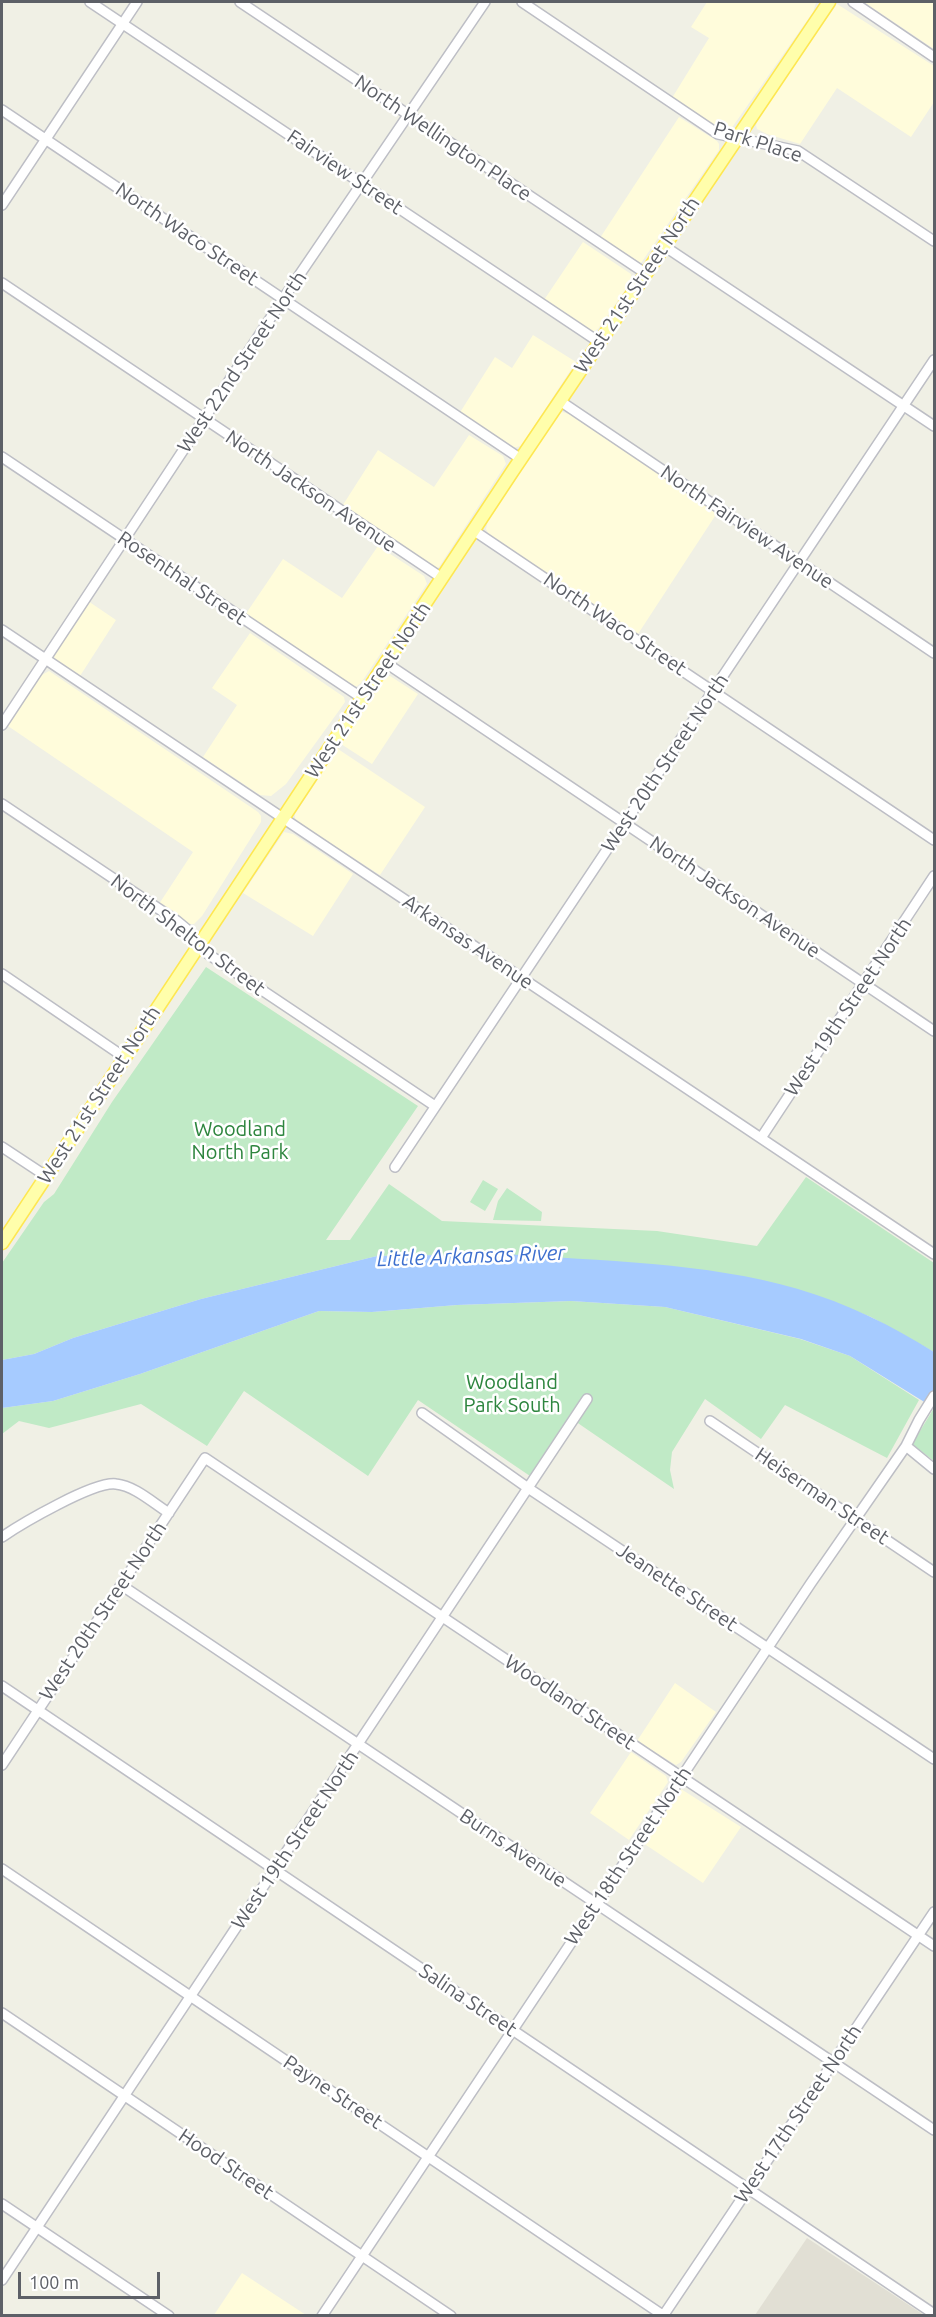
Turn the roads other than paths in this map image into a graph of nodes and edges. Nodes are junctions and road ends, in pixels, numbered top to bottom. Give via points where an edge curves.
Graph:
1 (90, 2) edge
2 (137, 2) edge
3 (240, 2) edge
4 (485, 2) edge
5 (522, 2) edge
6 (829, 2) edge
7 (853, 2) edge
8 (123, 23) junction
9 (934, 57) edge
10 (2, 110) edge
11 (408, 114) junction
12 (736, 138) junction
13 (45, 139) junction
14 (361, 183) junction
15 (2, 205) edge
16 (934, 241) edge
17 (664, 246) junction
18 (645, 273) junction
19 (2, 283) edge
20 (284, 299) junction
21 (599, 342) junction
22 (934, 360) edge
23 (560, 401) junction
24 (904, 406) junction
25 (204, 419) junction
26 (934, 426) edge
27 (2, 457) edge
28 (521, 459) junction
29 (473, 530) junction
30 (124, 539) junction
31 (800, 562) junction
32 (442, 578) junction
33 (2, 630) edge
34 (934, 652) edge
35 (45, 659) junction
36 (386, 663) junction
37 (714, 690) junction
38 (362, 698) junction
39 (2, 725) edge
40 (2, 804) edge
41 (283, 818) junction
42 (625, 823) junction
43 (934, 840) edge
44 (934, 876) edge
45 (199, 944) junction
46 (2, 974) edge
47 (521, 978) junction
48 (864, 983) junction
49 (934, 1031) edge
50 (124, 1057) junction
51 (435, 1107) junction
52 (761, 1138) junction
53 (2, 1147) edge
54 (395, 1167) dead end
55 (46, 1176) junction
56 (2, 1244) edge
57 (934, 1254) edge
58 (934, 1396) edge
59 (587, 1399) dead end
60 (422, 1413) dead end
61 (710, 1421) dead end
62 (906, 1446) junction
63 (205, 1458) joint
64 (934, 1469) edge
65 (528, 1488) junction
66 (169, 1513) junction
67 (854, 1518) junction
68 (2, 1537) edge
69 (934, 1572) edge
70 (121, 1585) junction
71 (443, 1617) junction
72 (768, 1648) junction
73 (2, 1686) edge
74 (38, 1710) junction
75 (359, 1744) junction
76 (934, 1759) edge
77 (2, 1765) edge
78 (681, 1777) junction
79 (2, 1869) edge
80 (275, 1871) junction
81 (596, 1904) junction
82 (934, 1912) edge
83 (919, 1936) junction
84 (934, 1946) edge
85 (191, 1996) junction
86 (2, 2013) edge
87 (512, 2030) junction
88 (833, 2062) junction
89 (124, 2096) junction
90 (934, 2130) edge
91 (428, 2156) junction
92 (748, 2188) junction
93 (2, 2204) edge
94 (37, 2227) junction
95 (362, 2256) junction
96 (2, 2280) edge
97 (934, 2314) edge
98 (664, 2315) edge
99 (169, 2316) edge
100 (322, 2316) edge
101 (451, 2316) edge

1 - 8 street, Fairview Street
2 - 8 street
3 - 11 street, North Wellington Place
4 - 11 street, West 22nd Street North
5 - 12 street, Park Place via 718,134
6 - 12 main road, West 21st Street North
7 - 9 street
8 - 13 street
8 - 14 street, Fairview Street
10 - 13 street, North Waco Street
11 - 14 street, West 22nd Street North
11 - 18 street, North Wellington Place
12 - 16 street, Park Place via 798,151
12 - 17 main road, West 21st Street North
13 - 15 street
13 - 20 street, North Waco Street
14 - 20 street, West 22nd Street North
14 - 21 street, Fairview Street
17 - 18 main road, West 21st Street North
17 - 24 street
18 - 21 main road, West 21st Street North
19 - 25 street, North Jackson Avenue
20 - 25 street, West 22nd Street North
20 - 28 street, North Waco Street
21 - 23 main road, West 21st Street North
22 - 24 street, West 20th Street North
23 - 28 main road, West 21st Street North
23 - 31 street, North Fairview Avenue
24 - 26 street
24 - 31 street, West 20th Street North
25 - 30 street, West 22nd Street North
25 - 32 street, North Jackson Avenue
27 - 30 street, Rosenthal Street
28 - 29 main road, West 21st Street North
29 - 32 main road, West 21st Street North
29 - 37 street, North Waco Street
30 - 35 street, West 22nd Street North
30 - 38 street, Rosenthal Street
31 - 34 street, North Fairview Avenue
31 - 37 street, West 20th Street North
32 - 36 main road, West 21st Street North
33 - 35 street, Arkansas Avenue
35 - 39 street, West 22nd Street North
35 - 41 street, Arkansas Avenue
36 - 38 main road, West 21st Street North
36 - 42 street, North Jackson Avenue
37 - 42 street, West 20th Street North
37 - 43 street, North Waco Street
38 - 41 main road, West 21st Street North
40 - 45 street, North Shelton Street via 177,921
41 - 45 main road, West 21st Street North
41 - 47 street, Arkansas Avenue
42 - 47 street, West 20th Street North
42 - 48 street, North Jackson Avenue
44 - 48 street, West 19th Street North
45 - 50 main road, West 21st Street North
45 - 51 street, North Shelton Street via 208,954
46 - 50 street
47 - 51 street, West 20th Street North
47 - 52 street, Arkansas Avenue
48 - 49 street, North Jackson Avenue
48 - 52 street, West 19th Street North
50 - 55 main road, West 21st Street North
51 - 54 street, West 20th Street North
52 - 57 street, Arkansas Avenue
53 - 55 street
55 - 56 main road, West 21st Street North
58 - 62 street, West 18th Street North
59 - 65 street, West 19th Street North
60 - 65 street, Jeanette Street
61 - 67 street, Heiserman Street
62 - 64 street
62 - 67 street, West 18th Street North
63 - 66 street, West 20th Street North
63 - 71 street, Woodland Street
65 - 71 street, West 19th Street North
65 - 72 street, Jeanette Street
66 - 68 street via 134,1490 114,1483 64,1502
66 - 70 street, West 20th Street North
67 - 69 street, Heiserman Street
67 - 72 street, West 18th Street North
70 - 74 street, West 20th Street North
70 - 75 street, Burns Avenue
71 - 75 street, West 19th Street North
71 - 78 street, Woodland Street
72 - 76 street, Jeanette Street
72 - 78 street, West 18th Street North
73 - 74 street, Salina Street
74 - 77 street, West 20th Street North
74 - 80 street, Salina Street
75 - 80 street, West 19th Street North
75 - 81 street, Burns Avenue
78 - 81 street, West 18th Street North
78 - 83 street, Woodland Street
79 - 85 street, Payne Street
80 - 85 street, West 19th Street North
80 - 87 street, Salina Street
81 - 87 street, West 18th Street North
81 - 88 street, Burns Avenue
82 - 83 street, West 17th Street North
83 - 84 street, Woodland Street
83 - 88 street, West 17th Street North
85 - 89 street, West 19th Street North
85 - 91 street, Payne Street
86 - 89 street, Hood Street
87 - 91 street, West 18th Street North
87 - 92 street, Salina Street
88 - 90 street, Burns Avenue
88 - 92 street, West 17th Street North
89 - 94 street, West 19th Street North
89 - 95 street, Hood Street
91 - 95 street, West 18th Street North
91 - 98 street, Payne Street
92 - 97 street, Salina Street
92 - 98 street, West 17th Street North
93 - 94 street
94 - 96 street, West 19th Street North
94 - 99 street
95 - 100 street, West 18th Street North
95 - 101 street, Hood Street

